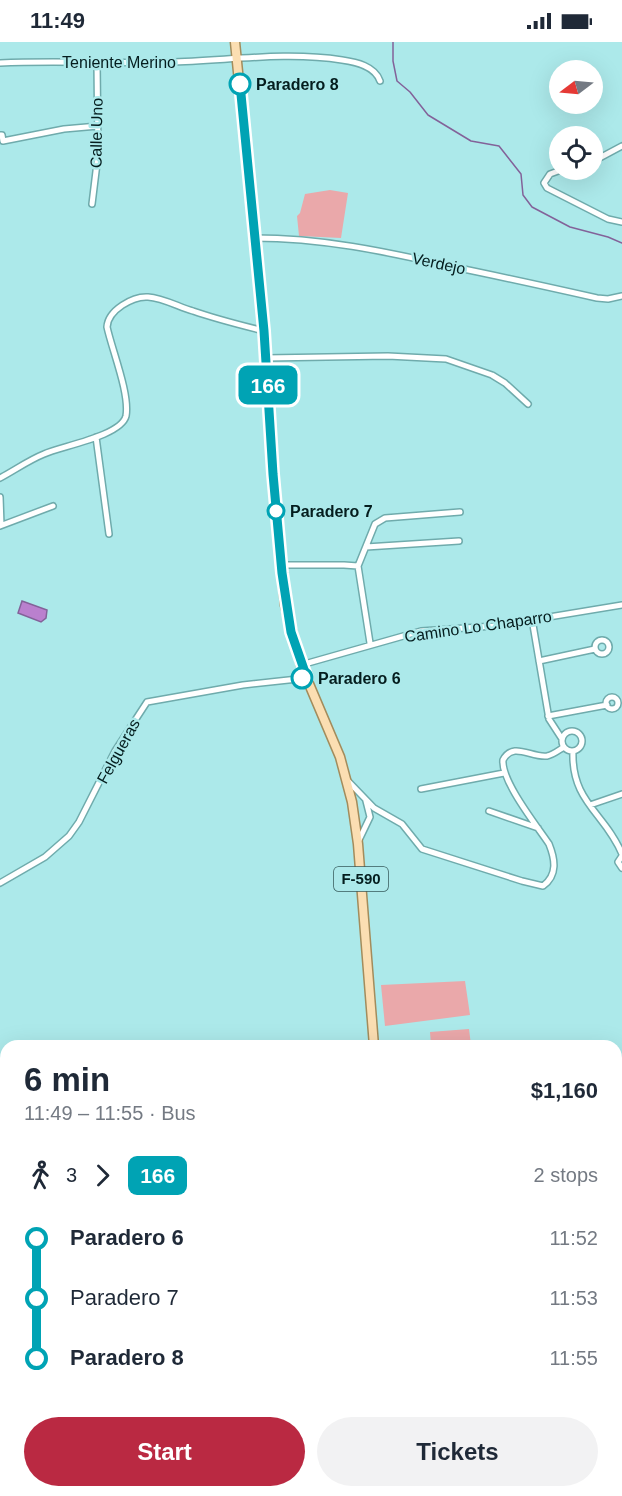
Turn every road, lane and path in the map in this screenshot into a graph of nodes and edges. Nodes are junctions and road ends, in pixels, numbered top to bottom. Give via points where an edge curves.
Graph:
1 (235, 42) edge
2 (237, 58) junction
3 (97, 62) junction
4 (0, 63) edge
5 (380, 81) dead end
6 (98, 126) junction
7 (0, 135) edge
8 (622, 146) edge
9 (603, 156) edge
10 (549, 176) edge
11 (92, 204) dead end
12 (622, 222) edge
13 (254, 238) junction
14 (622, 296) edge
15 (264, 331) junction
16 (266, 358) junction
17 (528, 404) dead end
18 (96, 437) junction
19 (0, 478) edge
20 (0, 497) edge
21 (53, 507) dead end
22 (460, 512) dead end
23 (1, 526) edge
24 (109, 534) dead end
25 (459, 541) dead end
26 (366, 547) junction
27 (281, 566) junction
28 (358, 566) junction
29 (622, 605) edge
30 (532, 619) junction
31 (370, 644) junction
32 (595, 649) dead end
33 (539, 661) junction
34 (301, 665) junction
35 (307, 678) junction
36 (607, 705) dead end
37 (548, 716) junction
38 (562, 739) junction
39 (564, 747) junction
40 (573, 750) junction
41 (504, 772) junction
42 (347, 780) junction
43 (421, 789) dead end
44 (622, 794) edge
45 (366, 800) junction
46 (590, 805) junction
47 (489, 811) dead end
48 (384, 815) junction
49 (368, 824) junction
50 (538, 828) junction
51 (358, 844) junction
52 (622, 855) edge
53 (622, 868) edge
54 (0, 883) edge
55 (374, 1040) edge

1 - 2 main road, F-590
2 - 3 street, Teniente Merino via 168,63
2 - 5 street, Teniente Merino via 341,60 371,69
2 - 13 main road, F-590
3 - 4 street, Teniente Merino
3 - 6 street, Calle Uno
6 - 7 street via 3,141
6 - 11 street, Calle Uno
8 - 9 street
10 - 12 street via 544,183 547,188 608,219
13 - 14 street, Verdejo via 294,238 374,249 602,299
13 - 15 main road, F-590
15 - 16 main road, F-590
15 - 18 street via 153,298 139,298 115,310 107,327 126,414 120,426
16 - 17 street via 446,359 492,375
16 - 27 main road, F-590
18 - 19 street via 45,453
18 - 24 street
20 - 23 street
21 - 23 street
22 - 26 street via 380,520
25 - 26 street
26 - 28 street
27 - 28 street
27 - 34 main road, F-590 via 287,615
28 - 31 street
29 - 30 street, Camino Lo Chaparro
30 - 31 street, Camino Lo Chaparro via 421,631
30 - 33 street
31 - 34 street, Camino Lo Chaparro
32 - 33 street
33 - 37 street
34 - 35 main road, F-590
35 - 42 main road, F-590
35 - 54 street, Felgueras via 147,702 115,751 69,836 45,857
36 - 37 street
37 - 38 street
38 - 39 street
38 - 40 street via 570,731 578,734 580,745
39 - 40 street
39 - 41 street via 546,756 516,750 502,760
40 - 46 street via 575,779
41 - 43 street
41 - 50 street
42 - 45 street
42 - 51 main road, F-590
44 - 46 street
45 - 48 street
45 - 49 street
46 - 52 street
47 - 50 street
48 - 49 street
48 - 50 street via 402,824 422,849 543,886 553,874 555,860
49 - 51 street
51 - 55 main road, F-590
52 - 53 street via 618,862

